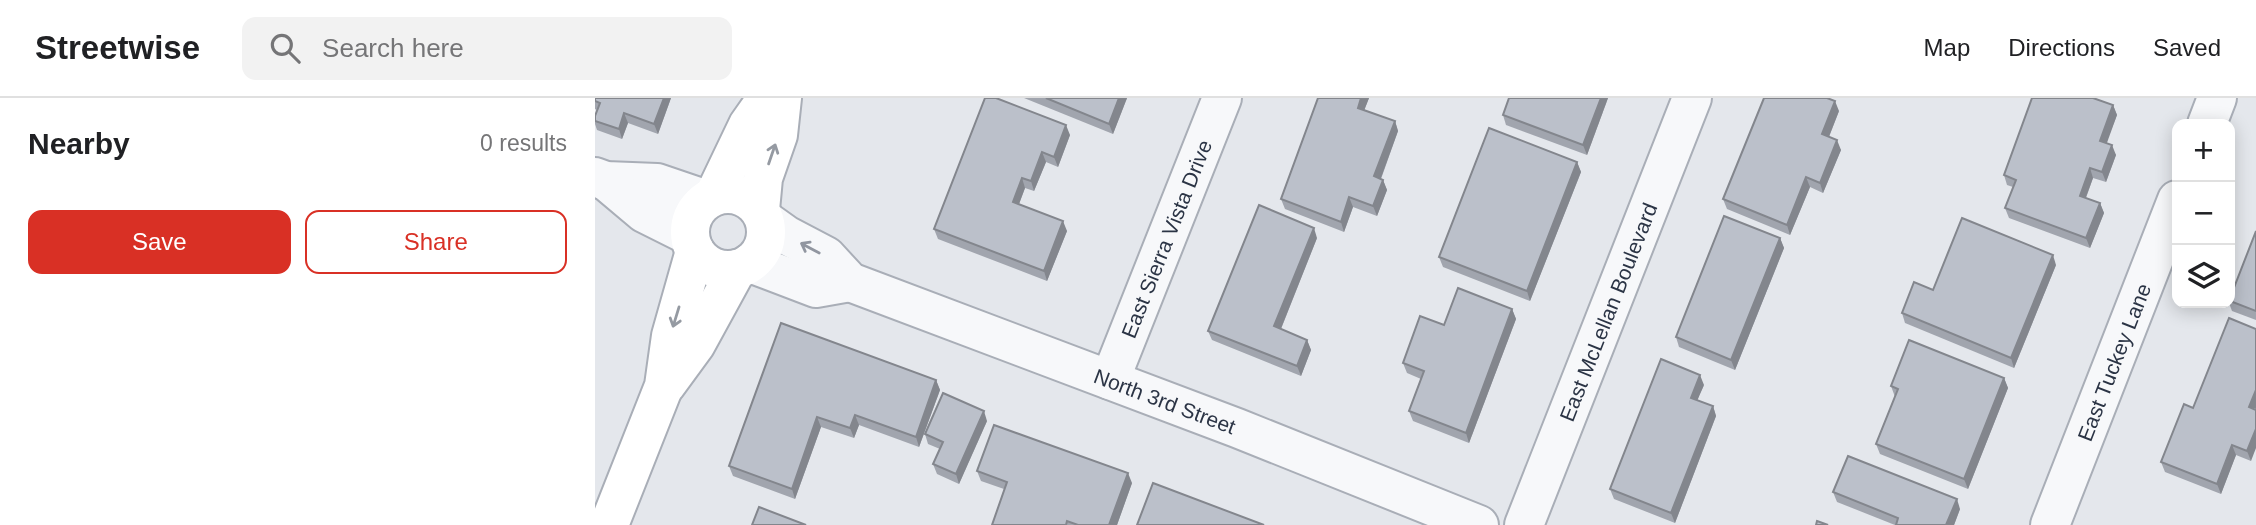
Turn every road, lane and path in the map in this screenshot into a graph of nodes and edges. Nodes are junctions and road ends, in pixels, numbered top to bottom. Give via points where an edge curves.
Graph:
1 (768, 98) edge
2 (782, 98) edge
3 (1222, 98) edge
4 (1692, 98) edge
5 (2217, 98) edge
6 (2209, 119) edge
7 (600, 179) edge
8 (711, 198) junction
9 (2172, 213) edge
10 (762, 215) junction
11 (693, 244) junction
12 (743, 266) junction
13 (850, 282) junction
14 (1110, 380) junction
15 (664, 386) junction
16 (609, 525) edge
17 (1479, 525) edge
18 (1524, 525) edge
19 (2050, 525) edge

1 - 8 street via 748,125
10 -> 2 street via 764,178 778,135
3 - 14 street, East Sierra Vista Drive
4 - 18 street, East McLellan Boulevard
5 - 6 street
7 - 8 street via 657,183
7 - 11 street
8 - 10 street via 724,193 744,196
8 - 11 street via 694,215
9 - 19 street, East Tuckey Lane
10 - 12 street via 765,244 759,255
13 -> 10 street, North 3rd Street via 826,256 786,235
11 - 12 street via 709,265 718,269
11 -> 15 street
12 - 13 street via 816,288
12 - 15 street via 696,344
13 - 14 street, North 3rd Street
14 - 17 street, North 3rd Street
15 - 16 street

